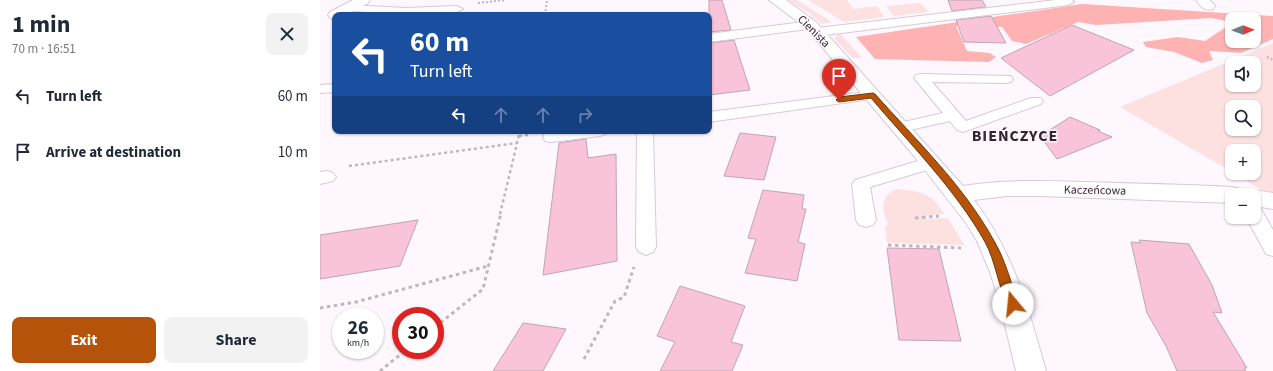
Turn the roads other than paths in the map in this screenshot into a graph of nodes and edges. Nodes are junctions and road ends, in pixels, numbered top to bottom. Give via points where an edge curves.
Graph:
1 (363, 0) edge
2 (776, 0) edge
3 (1065, 0) edge
4 (348, 8) junction
5 (457, 9) dead end
6 (341, 12) edge
7 (814, 29) junction
8 (712, 38) edge
9 (1006, 79) dead end
10 (332, 88) edge
11 (320, 89) edge
12 (873, 95) junction
13 (1036, 101) dead end
14 (953, 116) junction
15 (712, 117) edge
16 (901, 127) junction
17 (576, 134) edge
18 (645, 134) edge
19 (551, 137) dead end
20 (932, 164) junction
21 (958, 195) junction
22 (1225, 195) edge
23 (1261, 199) edge
24 (1273, 201) edge
25 (866, 220) dead end
26 (1260, 224) edge
27 (646, 246) road end
28 (1273, 248) edge
29 (1030, 371) edge

1 - 4 street
2 - 7 street, Cienista via 801,16
3 - 7 lane via 1068,2
4 - 5 lane via 406,12
4 - 6 street
7 - 8 lane
7 - 12 street, Cienista
9 - 14 lane via 921,78
10 - 11 lane
12 - 15 lane
12 - 16 street, Cienista
13 - 14 lane via 963,127
14 - 16 lane
16 - 20 street, Cienista
17 - 19 lane
18 - 27 lane
20 - 21 street, Cienista
20 - 25 lane via 861,184
21 - 22 street, Kaczeńcowa via 982,190 1017,188
21 - 29 street, Cienista via 986,235 1000,265
23 - 24 street
26 - 28 lane

